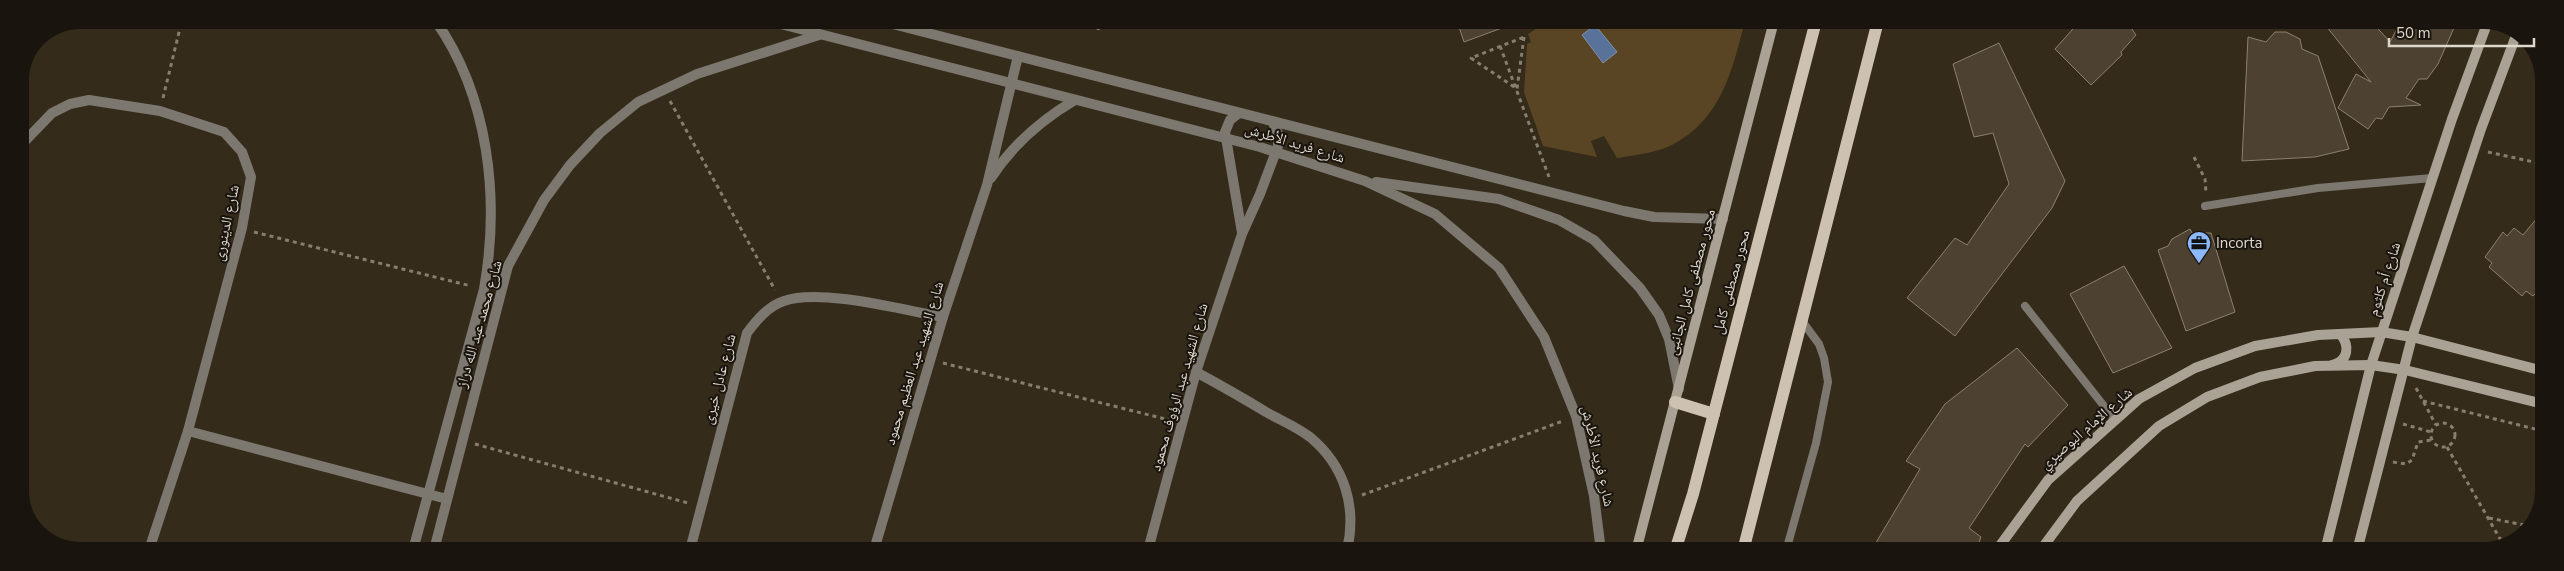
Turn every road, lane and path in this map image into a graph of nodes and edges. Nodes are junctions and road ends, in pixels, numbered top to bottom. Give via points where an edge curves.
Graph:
1 (180, 29) edge
2 (441, 29) edge
3 (800, 29) edge
4 (912, 29) edge
5 (1772, 29) edge
6 (1814, 29) edge
7 (1876, 29) edge
8 (2485, 29) edge
9 (820, 34) junction
10 (2515, 39) edge
11 (1500, 46) junction
12 (1018, 56) junction
13 (1011, 84) junction
14 (664, 89) junction
15 (1517, 89) junction
16 (1075, 100) junction
17 (160, 111) junction
18 (1239, 113) junction
19 (1272, 122) junction
20 (29, 136) edge
21 (1226, 138) junction
22 (2474, 149) junction
23 (1275, 151) junction
24 (2194, 157) dead end
25 (2535, 162) edge
26 (2432, 178) junction
27 (1365, 180) junction
28 (987, 185) junction
29 (1556, 194) junction
30 (2205, 206) joint
31 (1723, 219) junction
32 (242, 228) junction
33 (1242, 234) junction
34 (484, 289) junction
35 (500, 293) junction
36 (782, 301) junction
37 (2025, 306) dead end
38 (943, 317) junction
39 (1802, 321) junction
40 (2382, 332) junction
41 (2340, 334) junction
42 (2412, 337) junction
43 (930, 360) junction
44 (2332, 365) junction
45 (2372, 365) junction
46 (2535, 369) edge
47 (2405, 370) junction
48 (1196, 372) junction
49 (1677, 396) junction
50 (2423, 401) junction
51 (2535, 402) edge
52 (1714, 414) junction
53 (1576, 416) junction
54 (2115, 420) junction
55 (2390, 420) junction
56 (1182, 424) junction
57 (2436, 425) junction
58 (2535, 429) edge
59 (188, 431) junction
60 (2431, 432) junction
61 (2431, 440) junction
62 (463, 441) junction
63 (2447, 447) junction
64 (2380, 460) junction
65 (428, 494) junction
66 (447, 499) junction
67 (1350, 499) junction
68 (700, 506) junction
69 (2488, 518) junction
70 (2523, 525) edge
71 (2501, 540) edge
72 (152, 542) edge
73 (415, 542) edge
74 (436, 542) edge
75 (692, 542) edge
76 (876, 542) edge
77 (1150, 542) edge
78 (1349, 542) edge
79 (1601, 542) edge
80 (1638, 542) edge
81 (1678, 542) edge
82 (1744, 542) edge
83 (1789, 542) edge
84 (2003, 542) edge
85 (2047, 542) edge
86 (2327, 542) edge
87 (2359, 542) edge

1 - 17 path
2 - 34 street, شارع محمد عبد الله دراز via 452,44 474,97 486,144 489,260
3 - 9 street, شارع فريد الأطرش
4 - 12 street, شارع فريد الأطرش
5 - 31 street, محور مصطفى كامل الجانبى
6 - 52 main road, محور مصطفى كامل
7 - 39 main road
8 - 26 street, شارع أم كلثوم
9 - 13 street, شارع فريد الأطرش
9 - 14 street, شارع محمد عبد الله دراز via 697,74
10 - 22 street
11 - 15 path
11 - 15 path via 1524,37
11 - 15 path via 1472,58
12 - 13 street, شارع الشهيد عبد العظيم محمود
12 - 18 street, شارع فريد الأطرش
13 - 16 street, شارع فريد الأطرش
13 - 28 street, شارع الشهيد عبد العظيم محمود
14 - 35 street, شارع محمد عبد الله دراز via 638,102 600,133 570,165 544,200 508,266
14 - 36 path
15 - 29 path
16 - 21 street, شارع فريد الأطرش
16 - 28 street, شارع الشهيد عبد العظيم محمود via 1016,145
17 - 20 street, شارع الدينورى via 89,100 70,104 52,113
17 - 32 street, شارع الدينورى via 224,132 242,152 251,177
18 - 19 street, شارع فريد الأطرش
18 - 21 street via 1230,120
19 - 23 street, شارع الشهيد عبد الرؤوف محمود via 1278,139
19 - 29 street, شارع فريد الأطرش
21 - 23 street, شارع فريد الأطرش
21 - 33 street, شارع الشهيد عبد الرؤوف محمود
22 - 25 path
22 - 42 street
23 - 27 street, شارع فريد الأطرش
23 - 33 street, شارع الشهيد عبد الرؤوف محمود
24 - 30 path via 2205,179
26 - 30 lane via 2318,188
26 - 40 street, شارع أم كلثوم
27 - 49 street via 1499,199 1559,220 1594,240 1640,288 1659,315 1670,339
27 - 53 street, شارع فريد الأطرش via 1435,214 1499,268 1544,337
28 - 38 street, شارع الشهيد عبد العظيم محمود
29 - 31 street, شارع فريد الأطرش via 1654,217
31 - 49 street, محور مصطفى كامل الجانبى
32 - 34 path
32 - 59 street, شارع الدينورى
33 - 48 street, شارع الشهيد عبد الرؤوف محمود
34 - 35 street
34 - 65 street, شارع محمد عبد الله دراز
35 - 62 street, شارع محمد عبد الله دراز
36 - 38 street, شارع عادل خيرى via 820,296
36 - 68 street, شارع عادل خيرى via 760,317 747,333
37 - 54 lane
38 - 43 street, شارع الشهيد عبد العظيم محمود
39 - 82 main road
39 - 83 lane via 1819,344 1828,382 1814,452
40 - 41 street, شارع الإمام البوصيري
40 - 42 street, شارع الإمام البوصيري
40 - 45 street, شارع أم كلثوم
41 - 44 street via 2347,343 2346,355
41 - 54 street, شارع الإمام البوصيري via 2255,346 2195,368 2139,400
42 - 46 street, شارع الإمام البوصيري
42 - 47 street
43 - 56 path
43 - 76 street, شارع الشهيد عبد العظيم محمود
44 - 45 street
44 - 85 street via 2260,377 2207,397 2159,426 2077,501
45 - 47 street
45 - 86 street, شارع أم كلثوم
47 - 50 path
47 - 51 street
47 - 55 street
48 - 56 street, شارع الشهيد عبد الرؤوف محمود
48 - 67 street via 1309,436 1341,475
49 - 52 main road
49 - 80 street, محور مصطفى كامل الجانبى
50 - 57 path
50 - 58 path
52 - 81 main road, محور مصطفى كامل
53 - 67 path
53 - 79 street, شارع فريد الأطرش
54 - 84 street, شارع الإمام البوصيري via 2048,480
55 - 60 path
55 - 64 street
56 - 77 street, شارع الشهيد عبد الرؤوف محمود
57 - 60 path
57 - 63 path via 2446,424 2454,431 2453,442
59 - 65 street
59 - 72 street, شارع الدينورى
60 - 61 path
61 - 63 path via 2439,447
61 - 64 path via 2418,442 2412,460 2406,464
62 - 66 street, شارع محمد عبد الله دراز
62 - 68 path
63 - 69 path
64 - 87 street
65 - 66 street
65 - 73 street, شارع محمد عبد الله دراز
66 - 74 street, شارع محمد عبد الله دراز
67 - 78 street via 1352,529
68 - 75 street, شارع عادل خيرى
69 - 70 path
69 - 71 path

